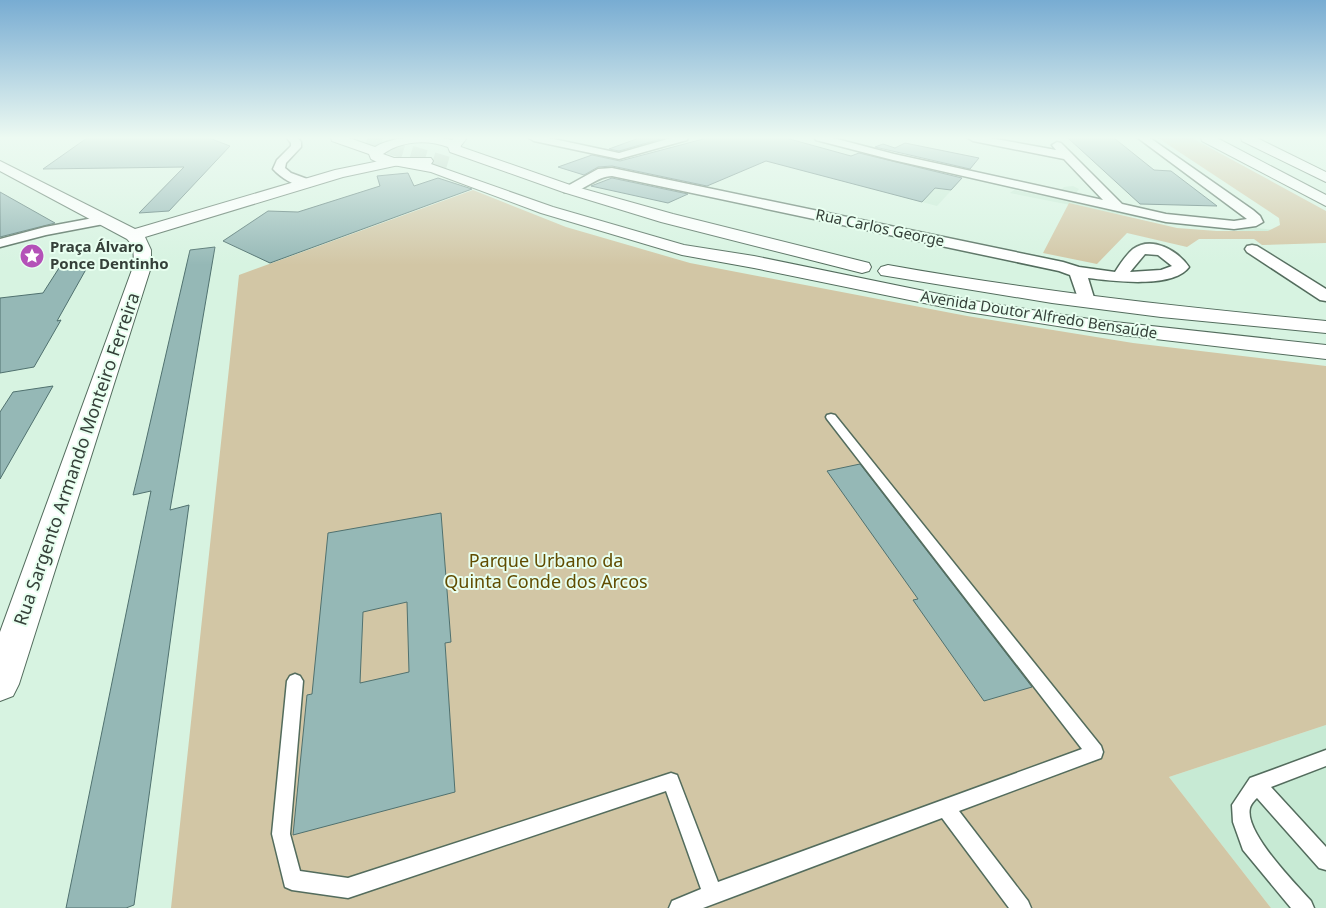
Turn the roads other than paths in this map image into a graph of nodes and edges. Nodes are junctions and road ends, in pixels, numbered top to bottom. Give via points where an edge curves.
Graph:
1 (29, 180) edge
2 (299, 180) edge
3 (315, 180) edge
4 (467, 180) tunnel mouth
5 (516, 180) edge
6 (529, 180) edge
7 (542, 180) edge
8 (585, 180) edge
9 (652, 180) edge
10 (998, 180) edge
11 (1091, 180) edge
12 (1202, 180) edge
13 (1287, 180) edge
14 (1309, 180) edge
15 (306, 183) junction
16 (568, 189) junction
17 (1326, 189) edge
18 (1326, 201) edge
19 (1117, 207) junction
20 (104, 220) junction
21 (134, 235) junction
22 (708, 238) junction
23 (0, 243) edge
24 (1252, 249) dead end
25 (754, 262) junction
26 (862, 266) junction
27 (1076, 272) junction
28 (1120, 276) dead end
29 (1326, 296) edge
30 (1094, 308) junction
31 (1326, 327) edge
32 (1326, 340) edge
33 (1326, 352) edge
34 (831, 417) dead end
35 (295, 681) dead end
36 (0, 684) edge
37 (1326, 758) edge
38 (1256, 784) junction
39 (946, 808) junction
40 (1326, 861) edge
41 (713, 894) junction
42 (679, 908) edge
43 (1021, 908) edge
44 (1304, 908) edge

1 - 20 main road
2 - 15 street
3 - 15 main road
4 - 25 main road, Avenida Doutor Alfredo Bensaúde via 629,236 682,250
5 - 25 main road, Avenida Doutor Alfredo Bensaúde via 577,210
6 - 22 main road, Avenida Doutor Alfredo Bensaúde via 589,204
7 - 16 main road, Avenida Doutor Alfredo Bensaúde
8 - 16 street, Rua Carlos George
9 - 27 street, Rua Carlos George
10 - 19 street
11 - 19 street
12 - 19 street via 1256,222 1243,225 1193,222
13 - 18 main road
14 - 17 main road
15 - 21 main road
16 - 26 main road, Avenida Doutor Alfredo Bensaúde via 718,231
20 - 21 main road
20 - 23 street
21 - 36 main road, Rua Sargento Armando Monteiro Ferreira via 142,245 142,267
22 - 26 main road, Avenida Doutor Alfredo Bensaúde
22 - 30 main road, Avenida Doutor Alfredo Bensaúde via 848,272 983,297
24 - 29 street
25 - 33 main road, Avenida Doutor Alfredo Bensaúde via 958,304 1086,324
26 - 30 main road, Avenida Doutor Alfredo Bensaúde
27 - 28 street, Rua Carlos George
27 - 30 street
30 - 31 main road, Avenida Doutor Alfredo Bensaúde
30 - 32 main road
34 - 39 lane via 1095,752
35 - 41 lane via 281,834 292,880 348,888 671,781
37 - 38 lane
38 - 40 lane
38 - 44 lane via 1241,805 1244,829 1250,843
39 - 41 lane
39 - 43 lane
41 - 42 lane

